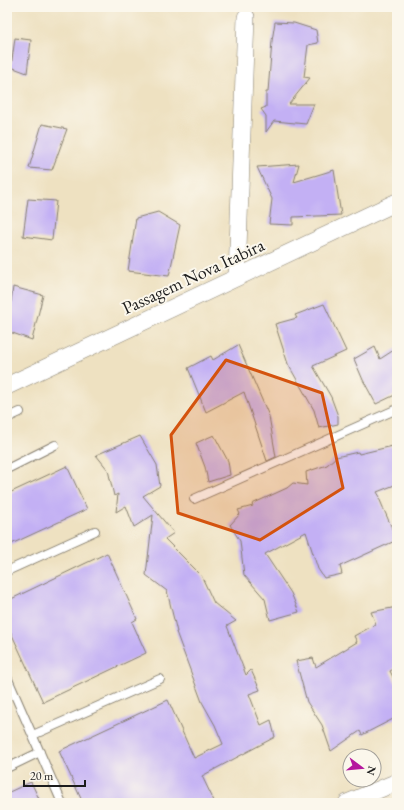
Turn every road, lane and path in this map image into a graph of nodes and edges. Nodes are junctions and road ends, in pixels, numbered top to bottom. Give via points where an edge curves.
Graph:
1 (246, 17) dead end
2 (397, 202) edge
3 (237, 277) junction
4 (7, 386) edge
5 (397, 409) edge
6 (20, 412) dead end
7 (7, 418) edge
8 (55, 445) dead end
9 (7, 468) edge
10 (194, 499) dead end
11 (95, 530) dead end
12 (7, 571) edge
13 (7, 677) edge
14 (160, 679) dead end
15 (32, 735) junction
16 (40, 752) junction
17 (7, 768) edge
18 (397, 782) edge
19 (62, 803) edge
20 (347, 803) edge

1 - 3 street
2 - 3 street, Passagem Nova Itabira
3 - 4 street, Passagem Nova Itabira
5 - 10 lane
6 - 7 lane
8 - 9 lane
11 - 12 lane
13 - 15 lane
14 - 15 lane
15 - 16 lane
16 - 17 lane
16 - 19 lane
18 - 20 street

